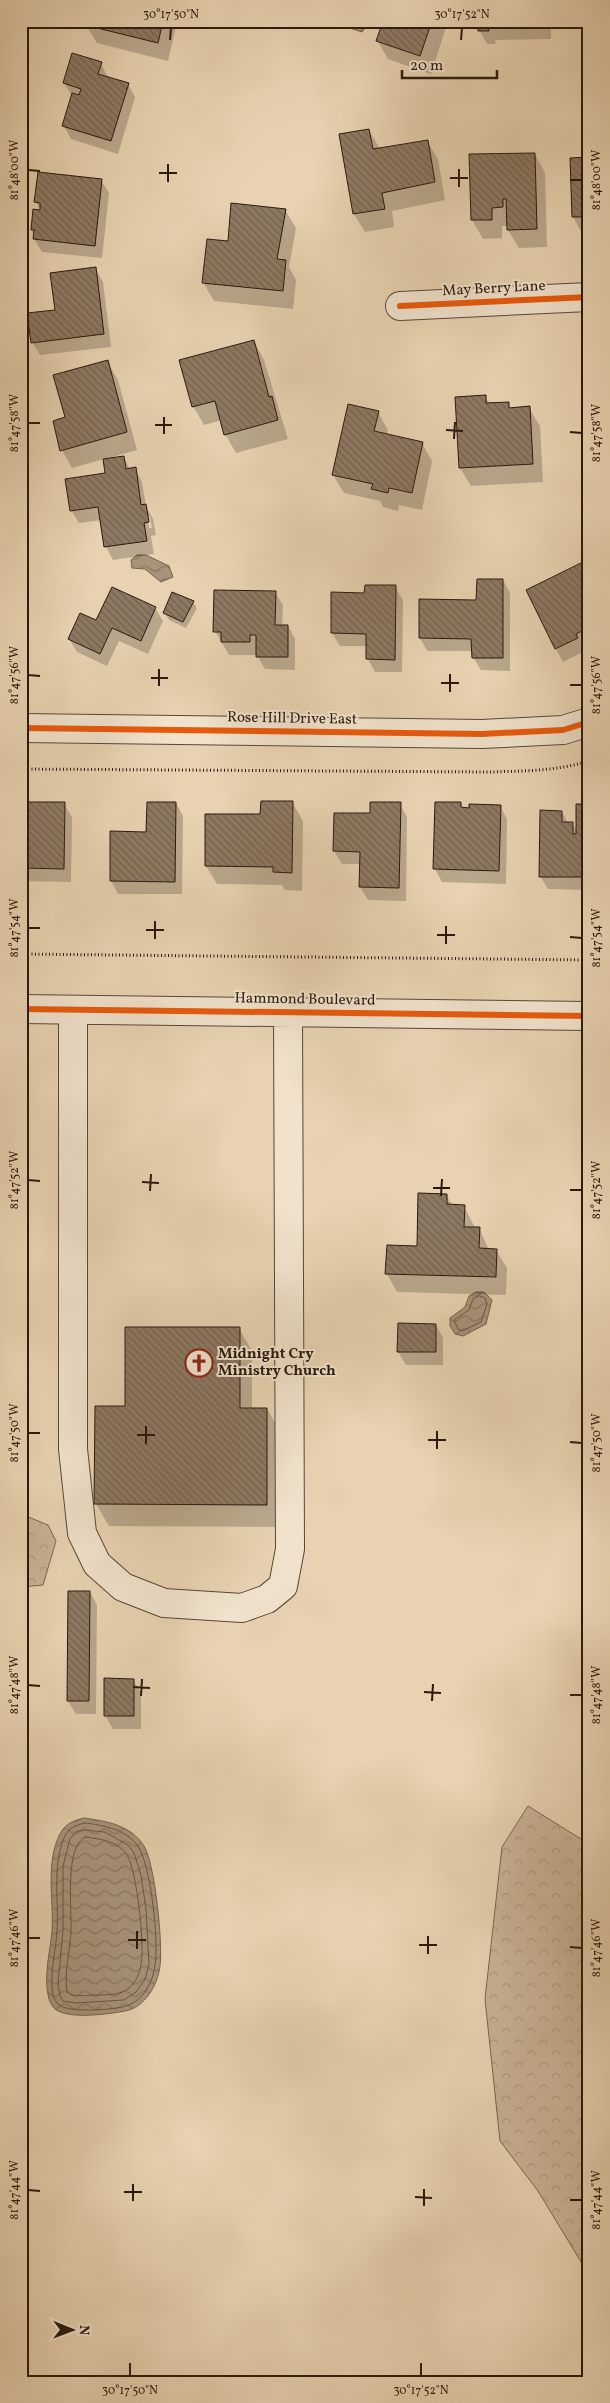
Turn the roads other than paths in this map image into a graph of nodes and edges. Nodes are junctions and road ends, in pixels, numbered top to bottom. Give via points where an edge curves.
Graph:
1 (589, 297) edge
2 (400, 306) dead end
3 (589, 722) edge
4 (21, 728) edge
5 (21, 1009) edge
6 (73, 1010) junction
7 (288, 1012) junction
8 (589, 1016) edge

1 - 2 street, May Berry Lane
3 - 4 street, Rose Hill Drive East via 563,730 482,734
5 - 6 street, Hammond Boulevard
6 - 7 street, Hammond Boulevard
6 - 7 street via 73,1449 82,1533 96,1564 123,1587 164,1603 242,1608 267,1600 283,1586 290,1549
7 - 8 street, Hammond Boulevard

